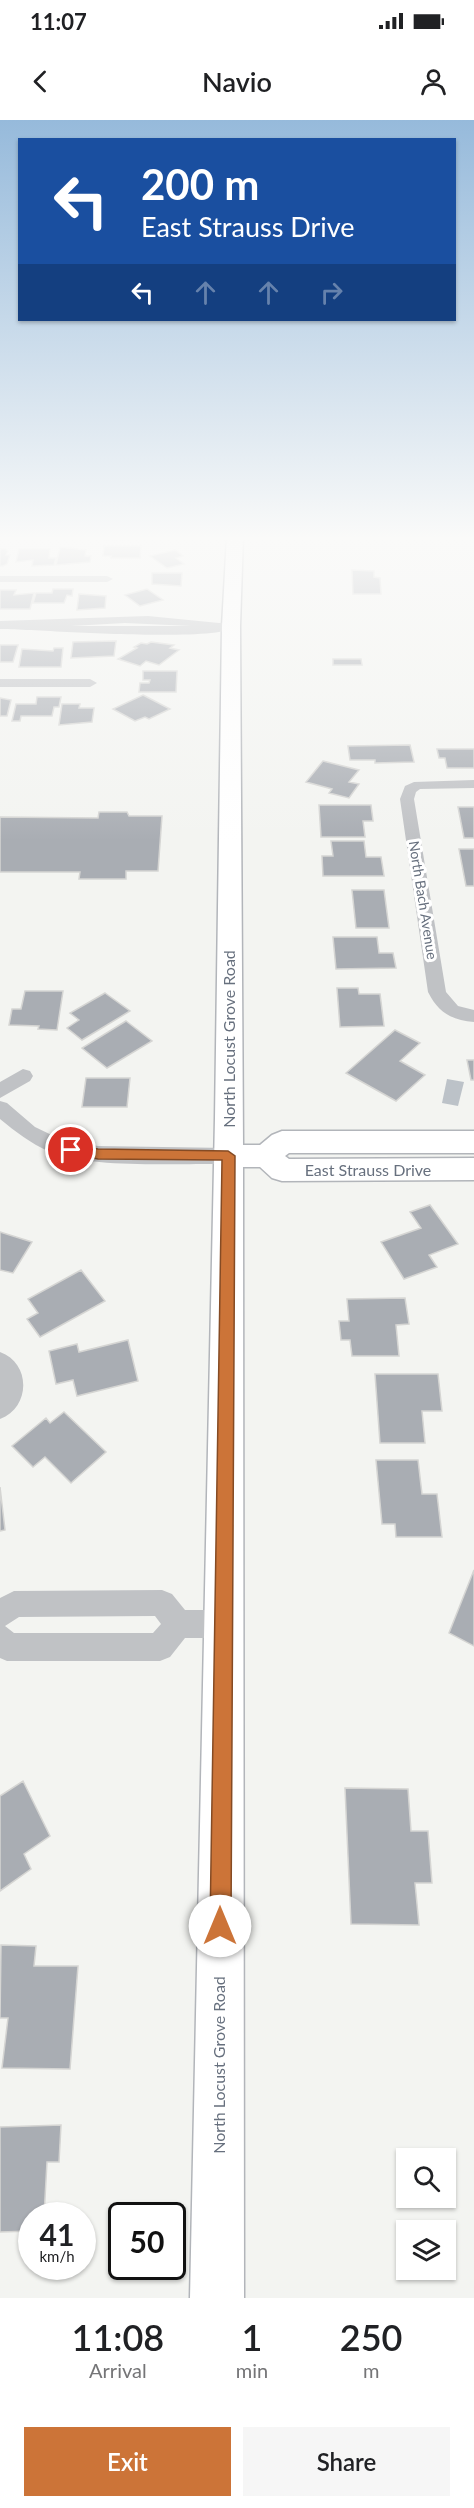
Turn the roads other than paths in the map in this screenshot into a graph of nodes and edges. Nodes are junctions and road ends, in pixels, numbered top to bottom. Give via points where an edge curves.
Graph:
1 (224, 638) edge
2 (0, 683) edge
3 (90, 683) dead end
4 (474, 784) edge
5 (474, 1016) edge
6 (23, 1076) dead end
7 (0, 1091) edge
8 (0, 1108) edge
9 (474, 1142) edge
10 (248, 1156) junction
11 (474, 1169) edge
12 (0, 1362) edge
13 (0, 1408) edge
14 (0, 1615) edge
15 (178, 1624) junction
16 (223, 1624) junction
17 (0, 1638) edge
18 (217, 2298) edge

1 - 10 main road, North Locust Grove Road
2 - 3 street
4 - 5 street, North Bach Avenue via 436,784 411,787 407,792 437,992 450,1011
6 - 7 street
8 - 10 street, East Strauss Drive via 28,1132 58,1148 98,1154
9 - 10 main road, East Strauss Drive via 282,1142
10 - 11 main road, East Strauss Drive via 282,1170
10 - 16 main road, North Locust Grove Road
12 - 13 street via 12,1375 13,1384
14 - 15 street via 14,1604 162,1603
15 - 16 street
15 - 17 street via 160,1647 7,1647
16 - 18 main road, North Locust Grove Road

